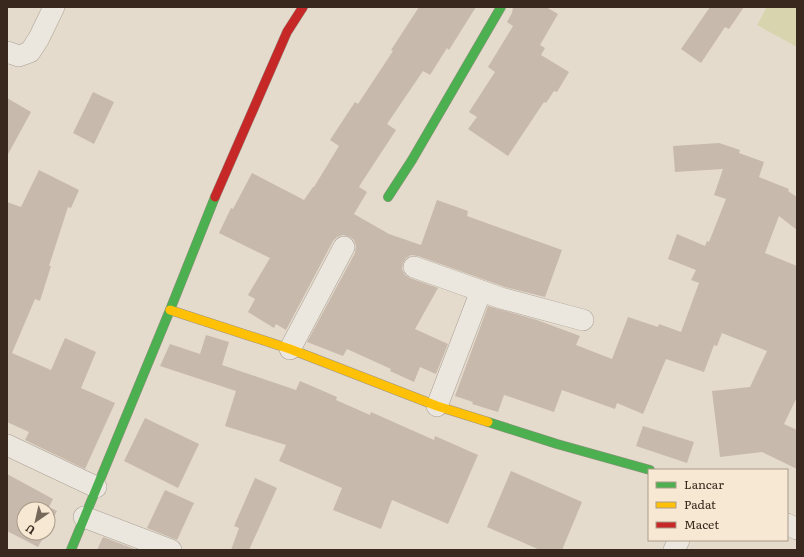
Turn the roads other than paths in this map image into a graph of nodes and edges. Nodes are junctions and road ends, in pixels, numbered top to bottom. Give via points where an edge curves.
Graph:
1 (54, 7) edge
2 (303, 7) edge
3 (501, 7) edge
4 (7, 52) edge
5 (388, 197) dead end
6 (344, 247) dead end
7 (414, 267) dead end
8 (481, 291) junction
9 (170, 310) junction
10 (583, 320) dead end
11 (290, 349) junction
12 (437, 406) junction
13 (7, 445) edge
14 (648, 469) edge
15 (96, 488) junction
16 (84, 517) junction
17 (788, 524) edge
18 (797, 529) edge
19 (678, 541) edge
20 (71, 550) edge
21 (171, 550) edge
22 (674, 550) edge

1 - 4 street via 30,52 19,56
2 - 9 street via 287,32
3 - 5 street
6 - 11 street
7 - 8 street
8 - 10 street
8 - 12 street
9 - 11 street
9 - 15 street
11 - 12 street
12 - 14 street
13 - 15 street
15 - 16 street
16 - 20 street
16 - 21 street
17 - 18 street
19 - 22 street

